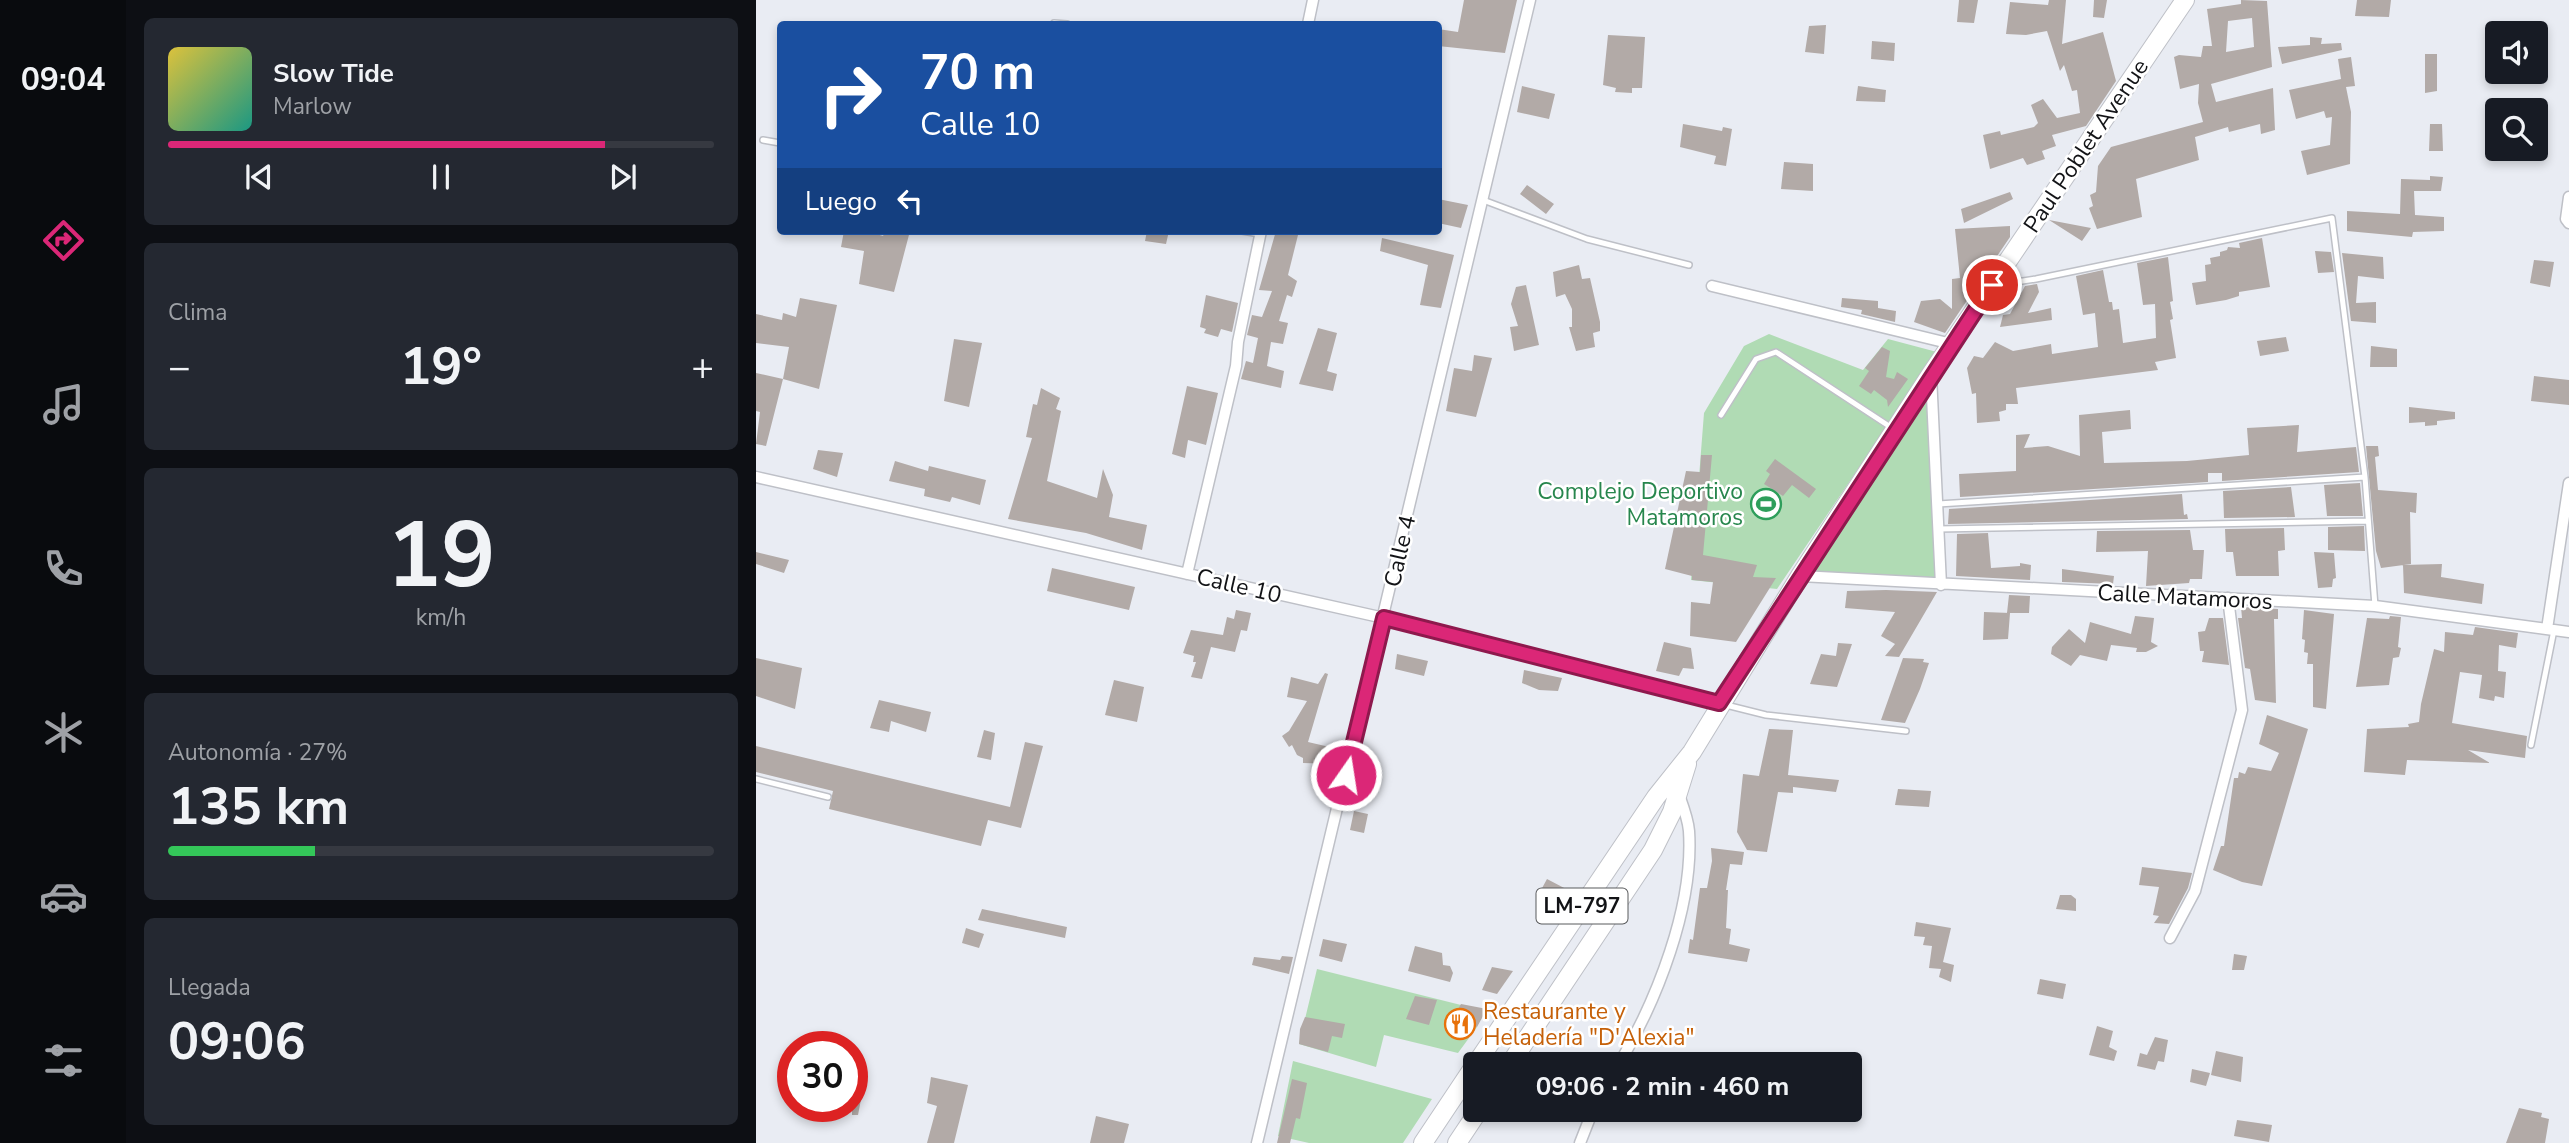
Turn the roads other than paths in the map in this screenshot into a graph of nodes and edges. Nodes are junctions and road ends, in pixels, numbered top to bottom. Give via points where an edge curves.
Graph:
1 (1313, 0) edge
2 (1530, 0) edge
3 (2185, 0) edge
4 (1308, 21) edge
5 (763, 140) dead end
6 (777, 142) edge
7 (2569, 197) edge
8 (1483, 200) junction
9 (2569, 223) edge
10 (1261, 235) edge
11 (1689, 265) dead end
12 (1992, 285) junction
13 (1712, 286) dead end
14 (1952, 344) junction
15 (1931, 374) junction
16 (1721, 415) dead end
17 (1895, 430) junction
18 (756, 477) edge
19 (2365, 477) junction
20 (2569, 483) edge
21 (1938, 504) junction
22 (2367, 521) junction
23 (1938, 529) junction
24 (1187, 574) junction
25 (1800, 576) junction
26 (1941, 585) junction
27 (2228, 598) junction
28 (2375, 606) junction
29 (1384, 618) junction
30 (2551, 629) junction
31 (2569, 632) edge
32 (1719, 703) junction
33 (1906, 731) dead end
34 (2531, 745) dead end
35 (1692, 752) junction
36 (756, 779) edge
37 (1679, 791) junction
38 (828, 797) dead end
39 (2170, 939) dead end
40 (1485, 1052) edge
41 (1518, 1052) edge
42 (1626, 1052) edge
43 (1463, 1084) edge
44 (1471, 1122) edge
45 (1588, 1122) edge
46 (1257, 1143) edge
47 (1423, 1143) edge
48 (1457, 1143) edge
49 (1580, 1143) edge

1 - 4 street
2 - 8 street, Calle 4
3 - 12 main road, Paul Poblet Avenue / LM-797
5 - 6 lane
7 - 9 street
8 - 11 lane via 1587,239
8 - 29 street, Calle 4
10 - 24 street via 1236,366
12 - 14 main road, Paul Poblet Avenue / LM-797
12 - 19 lane via 2332,218
13 - 14 street
14 - 15 main road, Paul Poblet Avenue / LM-797
15 - 17 main road, Paul Poblet Avenue / LM-797
15 - 21 street
16 - 17 lane via 1756,359 1776,352
17 - 25 main road, Paul Poblet Avenue / LM-797
18 - 24 street, Calle 10
19 - 21 lane
19 - 22 lane
20 - 30 street
21 - 23 street
22 - 23 lane
22 - 28 lane
23 - 26 street
24 - 29 street, Calle 10
25 - 26 street, Calle Matamoros
25 - 32 main road, Paul Poblet Avenue / LM-797
26 - 27 street, Calle Matamoros
27 - 28 street, Calle Matamoros
27 - 39 street via 2242,710 2195,891
28 - 30 street, Calle Matamoros
29 - 32 street, Calle 10
29 - 46 street, Calle 4
30 - 31 street, Calle Matamoros
30 - 34 lane
32 - 33 lane via 1766,715
32 - 35 main road, Paul Poblet Avenue / LM-797
35 - 37 main road, Paul Poblet Avenue / LM-797
35 - 40 main road, Paul Poblet Avenue / LM-797 via 1656,797
36 - 38 lane
37 - 41 main road, Paul Poblet Avenue / LM-797 via 1653,850
37 - 42 street via 1690,851 1678,921 1645,1020
43 - 47 main road, Paul Poblet Avenue / LM-797
44 - 48 main road
45 - 49 street

